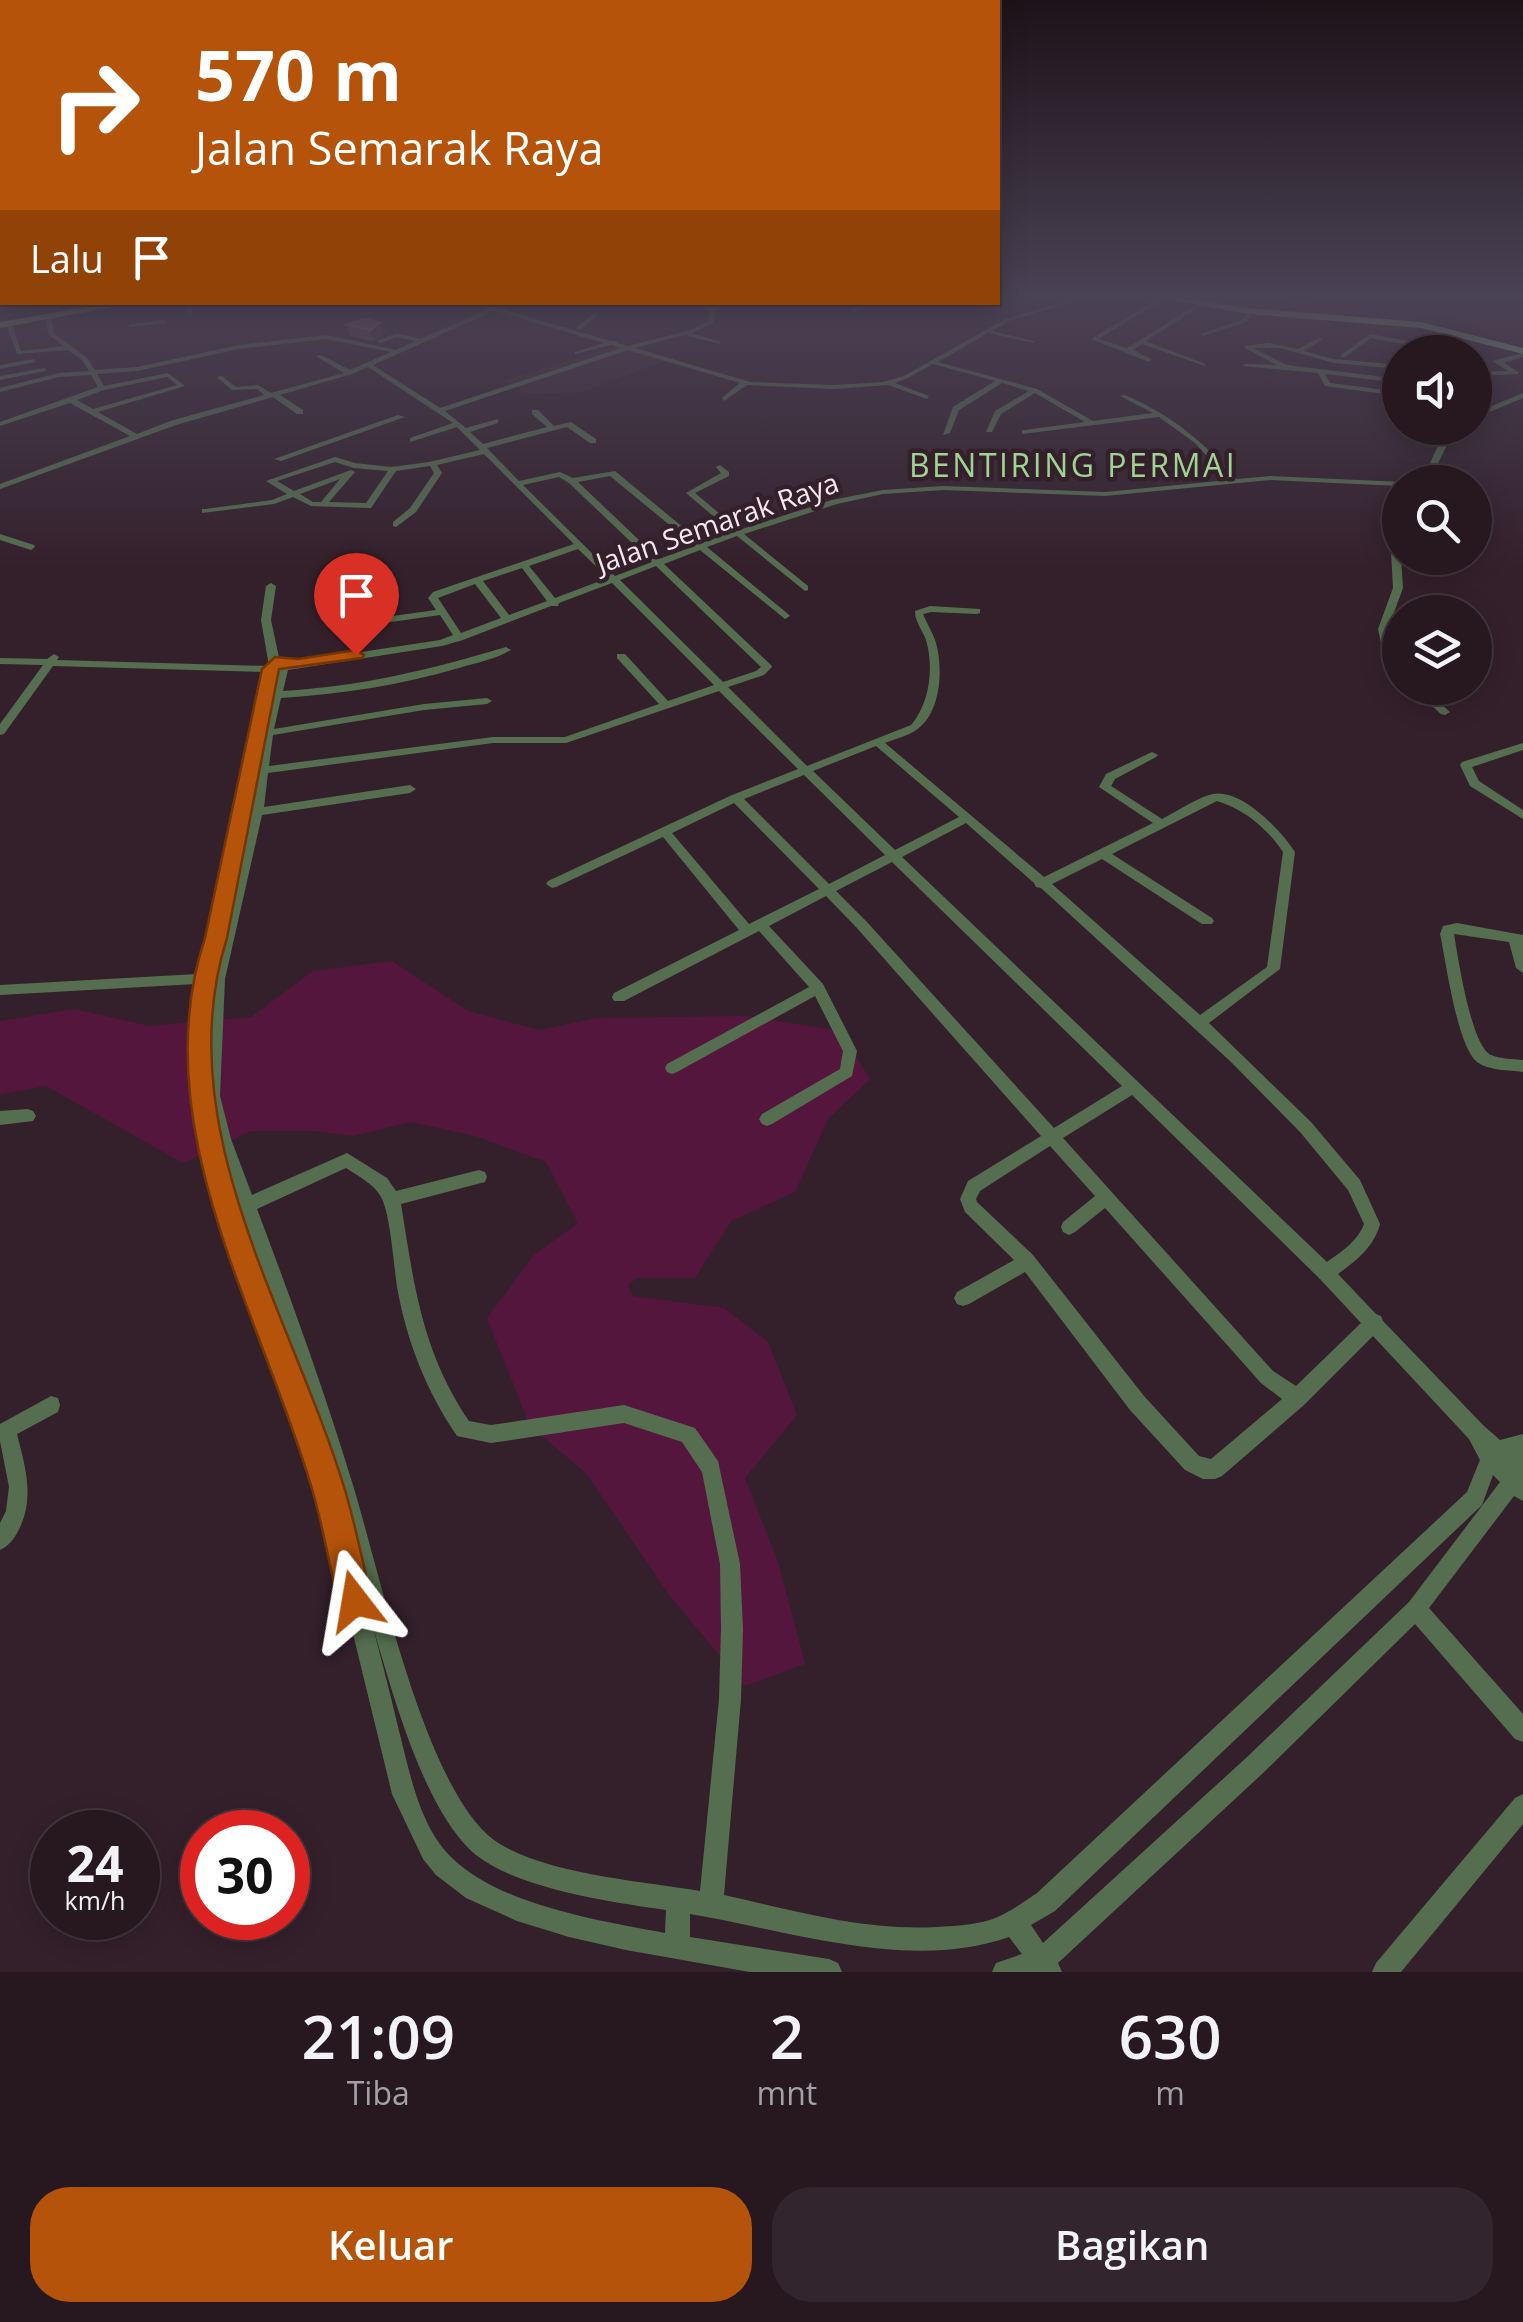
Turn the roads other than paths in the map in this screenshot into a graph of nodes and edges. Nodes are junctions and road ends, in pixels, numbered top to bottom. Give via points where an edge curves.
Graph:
1 (113, 386) edge
2 (138, 386) edge
3 (182, 386) edge
4 (254, 386) edge
5 (303, 386) edge
6 (402, 386) edge
7 (514, 386) edge
8 (741, 386) edge
9 (772, 386) edge
10 (830, 386) edge
11 (897, 386) edge
12 (992, 386) edge
13 (1022, 386) edge
14 (1334, 386) edge
15 (102, 388) joint
16 (176, 388) junction
17 (1035, 390) junction
18 (1382, 392) edge
19 (272, 394) junction
20 (1523, 394) edge
21 (146, 395) junction
22 (186, 396) dead end
23 (1123, 396) dead end
24 (927, 397) dead end
25 (724, 399) dead end
26 (72, 400) junction
27 (965, 402) junction
28 (430, 404) junction
29 (382, 406) dead end
30 (1492, 408) edge
31 (441, 410) junction
32 (92, 412) junction
33 (300, 412) dead end
34 (534, 412) dead end
35 (998, 413) junction
36 (1164, 414) junction
37 (402, 417) junction
38 (495, 421) dead end
39 (361, 422) dead end
40 (1090, 422) junction
41 (173, 423) junction
42 (0, 424) edge
43 (228, 425) dead end
44 (371, 426) junction
45 (551, 427) junction
46 (324, 428) dead end
47 (461, 428) junction
48 (990, 430) dead end
49 (1025, 432) dead end
50 (946, 433) dead end
51 (135, 436) junction
52 (340, 436) junction
53 (413, 440) dead end
54 (593, 441) dead end
55 (484, 449) junction
56 (278, 459) dead end
57 (434, 466) junction
58 (720, 467) dead end
59 (394, 468) junction
60 (352, 470) junction
61 (927, 480) dead end
62 (572, 481) junction
63 (1236, 482) junction
64 (520, 483) junction
65 (1382, 483) edge
66 (0, 488) edge
67 (906, 490) junction
68 (293, 494) junction
69 (324, 504) junction
70 (205, 511) dead end
71 (396, 524) dead end
72 (739, 532) junction
73 (0, 537) edge
74 (578, 546) junction
75 (31, 547) dead end
76 (701, 548) junction
77 (523, 564) junction
78 (658, 564) junction
79 (477, 580) junction
80 (616, 580) junction
81 (271, 586) dead end
82 (805, 588) dead end
83 (554, 604) junction
84 (978, 611) dead end
85 (444, 612) junction
86 (785, 616) dead end
87 (508, 620) junction
88 (342, 626) dead end
89 (460, 638) junction
90 (506, 650) dead end
91 (621, 656) dead end
92 (0, 658) edge
93 (53, 660) junction
94 (283, 665) junction
95 (720, 686) junction
96 (278, 695) junction
97 (487, 702) dead end
98 (1436, 705) edge
99 (666, 706) junction
100 (1444, 712) dead end
101 (1, 729) edge
102 (268, 733) junction
103 (878, 742) junction
104 (1523, 746) edge
105 (1152, 755) dead end
106 (804, 769) junction
107 (263, 770) junction
108 (410, 789) dead end
109 (736, 798) junction
110 (1523, 799) edge
111 (1506, 804) junction
112 (257, 812) junction
113 (1523, 815) edge
114 (966, 820) junction
115 (1162, 824) junction
116 (666, 832) junction
117 (1102, 854) junction
118 (895, 856) junction
119 (552, 884) dead end
120 (1040, 884) junction
121 (825, 891) junction
122 (1207, 921) dead end
123 (754, 928) junction
124 (1519, 939) edge
125 (1523, 968) edge
126 (211, 978) junction
127 (818, 988) junction
128 (0, 990) edge
129 (619, 998) dead end
130 (1199, 1023) junction
131 (1523, 1066) edge
132 (672, 1068) dead end
133 (1133, 1088) junction
134 (28, 1116) dead end
135 (0, 1118) edge
136 (767, 1119) dead end
137 (1052, 1137) junction
138 (479, 1177) dead end
139 (392, 1198) junction
140 (1106, 1198) junction
141 (238, 1209) junction
142 (1070, 1227) dead end
143 (1027, 1261) junction
144 (1326, 1273) junction
145 (963, 1298) dead end
146 (1375, 1322) junction
147 (1297, 1398) junction
148 (51, 1405) dead end
149 (1523, 1444) edge
150 (1494, 1454) junction
151 (1520, 1474) edge
152 (0, 1540) edge
153 (1416, 1609) junction
154 (1523, 1731) edge
155 (1523, 1806) edge
156 (678, 1900) junction
157 (711, 1904) junction
158 (1014, 1922) junction
159 (678, 1946) junction
160 (1046, 1966) edge
161 (829, 1972) edge
162 (1005, 1972) edge
163 (1385, 1972) edge

1 - 15 street
2 - 21 street
3 - 16 street
4 - 19 street
5 - 19 street
6 - 28 street
7 - 31 street
8 - 25 street
9 - 10 street
11 - 24 street
12 - 27 street
13 - 17 street
14 - 18 street
15 - 26 street
16 - 21 street
16 - 22 street
17 - 35 street
17 - 40 street
19 - 33 street
19 - 41 street
20 - 30 street
21 - 32 street
23 - 36 street
26 - 32 street
26 - 42 street
27 - 35 street
27 - 50 street
28 - 31 street
28 - 37 street
29 - 37 street
31 - 47 street
32 - 51 street
34 - 45 street
35 - 48 street
36 - 40 street
36 - 63 street via 1196,437
37 - 44 street
38 - 47 street
39 - 44 street
40 - 49 street
41 - 43 street via 215,415
41 - 51 street
44 - 52 street
45 - 54 street via 573,424
45 - 55 street
46 - 52 street
47 - 53 street
47 - 55 street
51 - 66 street
52 - 56 street
55 - 57 street
55 - 64 street
57 - 59 street
57 - 71 street via 438,473
58 - 72 street via 726,474 690,492
59 - 60 street
59 - 69 street via 365,510
60 - 68 street
60 - 68 street via 335,459 266,479
60 - 69 street
61 - 67 street
62 - 64 street via 560,474
62 - 76 street via 612,473
62 - 78 street
63 - 65 street, Jalan Semarak Raya
63 - 67 street, Jalan Semarak Raya via 1077,495
64 - 74 street
67 - 72 street, Jalan Semarak Raya via 831,503
68 - 69 street
68 - 70 street
72 - 76 street, Jalan Semarak Raya
72 - 82 street
73 - 75 street
74 - 77 street
74 - 80 street
76 - 78 street, Jalan Semarak Raya
76 - 86 street
77 - 79 street
77 - 83 street
78 - 80 street, Jalan Semarak Raya
78 - 95 street via 766,667
79 - 85 street via 434,596
79 - 87 street
80 - 83 street, Jalan Semarak Raya
80 - 95 street
81 - 94 street via 266,620
83 - 87 street, Jalan Semarak Raya
84 - 103 street via 918,612 932,644 927,710 914,727
85 - 88 street
85 - 89 street
87 - 89 street, Jalan Semarak Raya
89 - 94 street, Jalan Semarak Raya
90 - 96 street via 396,681
91 - 99 street
92 - 93 street, Jalan Semarak Raya
93 - 94 street, Jalan Semarak Raya
93 - 101 street
94 - 96 street
94 - 126 street
95 - 99 street
95 - 106 street
96 - 102 street
97 - 102 street
98 - 100 street
99 - 107 street via 566,740 493,740
102 - 107 street
103 - 106 street
103 - 114 street
104 - 111 street via 1466,765 1474,783
105 - 115 street via 1105,786
106 - 109 street
106 - 118 street
107 - 112 street
108 - 112 street
109 - 116 street
109 - 121 street
110 - 111 street
111 - 113 street
112 - 126 street
114 - 118 street
114 - 120 street
115 - 117 street
115 - 130 street via 1220,797 1283,838 1289,852 1273,970
116 - 119 street
116 - 123 street
117 - 120 street
117 - 122 street
118 - 121 street
118 - 133 street
120 - 130 street
121 - 123 street
121 - 137 street
123 - 127 street
123 - 129 street
124 - 125 street
124 - 131 street via 1456,928 1447,934 1477,1052
126 - 128 street
126 - 141 street via 212,1096
127 - 132 street
127 - 136 street via 850,1051 850,1067
130 - 144 street via 1327,1150 1367,1207 1368,1236
133 - 137 street
133 - 144 street
134 - 135 street
137 - 140 street
137 - 143 street via 969,1192 972,1207
138 - 139 street
139 - 141 street via 347,1160
139 - 157 street via 411,1320 430,1377 464,1430 490,1434 624,1414 688,1435 712,1468 730,1564 732,1628
140 - 142 street
140 - 147 street via 1266,1378
141 - 156 street via 342,1483 426,1754 453,1815 486,1848 537,1872
141 - 159 street via 328,1490 391,1748 423,1838 445,1869 540,1917
143 - 145 street
143 - 147 street via 1137,1403 1203,1469 1215,1469
144 - 146 street
146 - 147 street
146 - 150 street
148 - 152 street via 7,1430 20,1494 16,1521
149 - 150 street via 1506,1444
150 - 151 street
150 - 158 street via 1475,1498 1060,1888
151 - 153 street
153 - 154 street
153 - 160 street
155 - 163 street
156 - 157 street
156 - 159 street
157 - 158 street via 898,1940 980,1934
158 - 160 street
159 - 161 street
160 - 162 street

